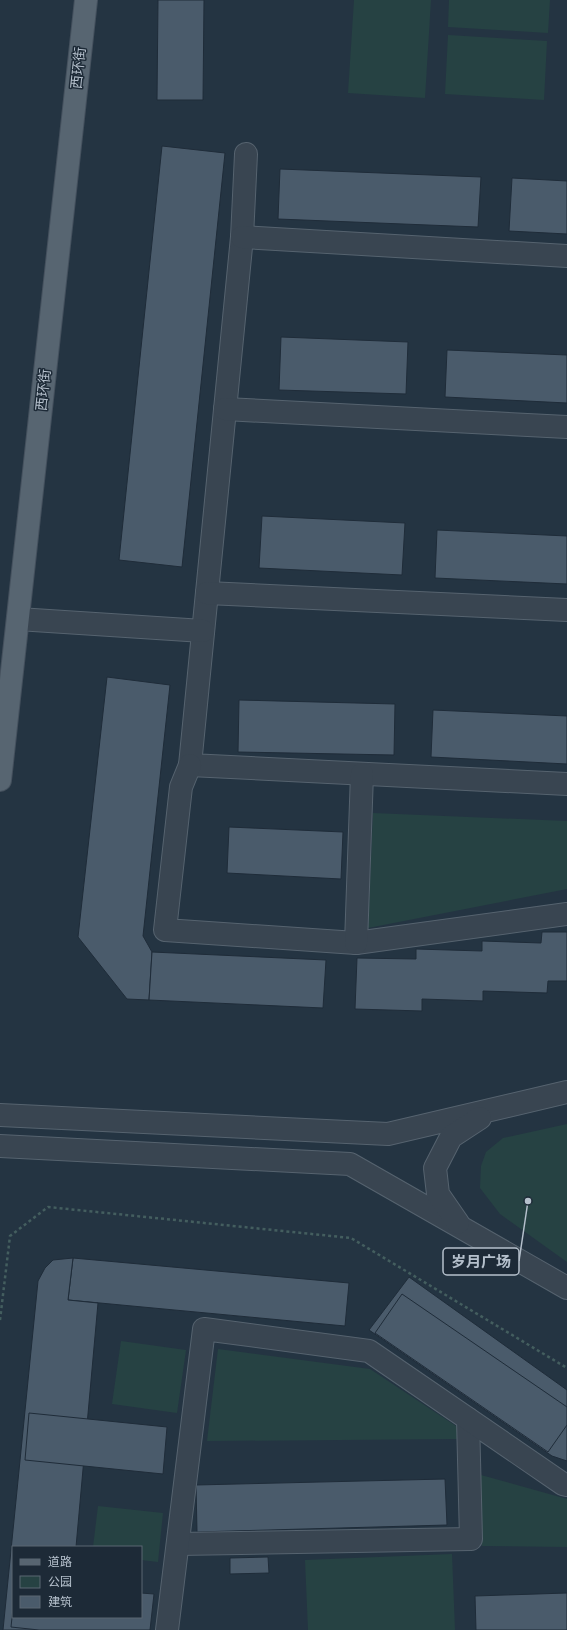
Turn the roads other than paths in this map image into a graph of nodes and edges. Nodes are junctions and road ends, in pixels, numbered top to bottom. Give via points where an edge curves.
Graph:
1 (86, 0) edge
2 (246, 154) dead end
3 (242, 237) junction
4 (567, 256) edge
5 (225, 409) junction
6 (567, 427) edge
7 (207, 593) junction
8 (567, 610) edge
9 (18, 619) junction
10 (203, 631) junction
11 (190, 765) junction
12 (362, 774) junction
13 (0, 780) edge
14 (567, 784) edge
15 (567, 914) edge
16 (356, 943) junction
17 (567, 1092) edge
18 (497, 1108) junction
19 (0, 1115) edge
20 (0, 1146) edge
21 (461, 1227) junction
22 (567, 1288) edge
23 (468, 1419) junction
24 (567, 1485) edge
25 (178, 1544) junction
26 (167, 1630) edge

1 - 9 main road, 西环街
2 - 3 street
3 - 4 street
3 - 5 street
5 - 6 street
5 - 7 street
7 - 8 street
7 - 10 street
9 - 10 street
9 - 13 main road, 西环街
10 - 11 street
11 - 12 street
11 - 16 street via 180,787 165,930
12 - 14 street
12 - 16 street
15 - 16 street
17 - 18 street
18 - 19 street via 388,1134
18 - 21 street via 451,1137 435,1168 438,1194
20 - 21 street via 350,1164
21 - 22 street
23 - 24 street
23 - 25 street via 471,1539
23 - 25 street via 369,1351 204,1329
25 - 26 street

